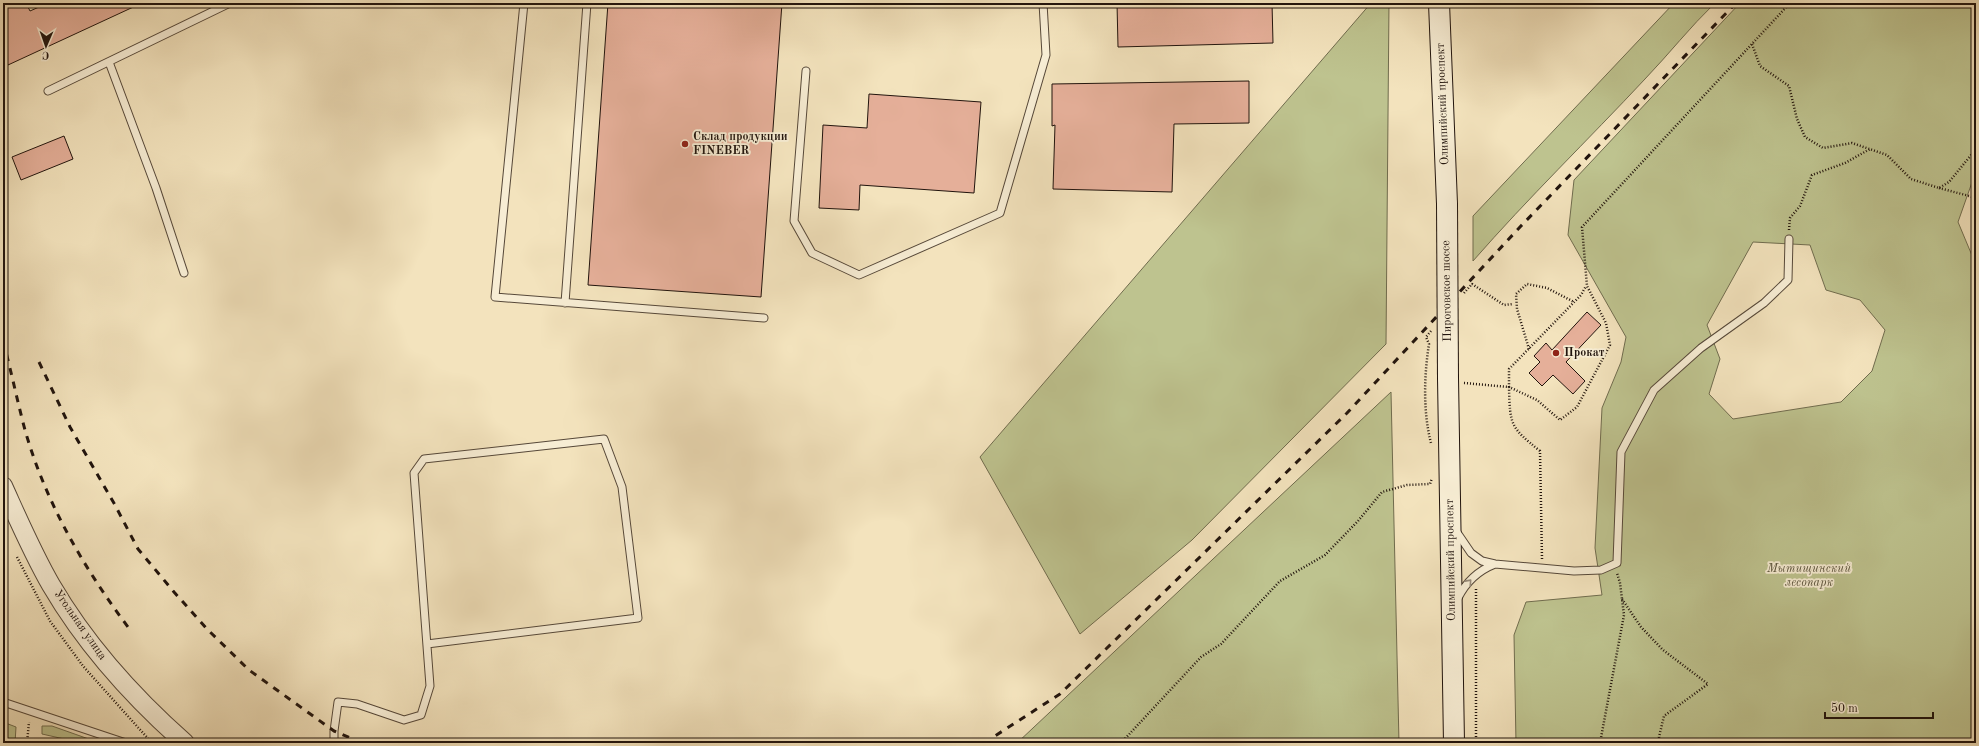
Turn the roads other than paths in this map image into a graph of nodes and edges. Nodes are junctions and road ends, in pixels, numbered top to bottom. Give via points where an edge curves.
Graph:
1 (230, 3) edge
2 (524, 3) edge
3 (587, 3) edge
4 (1043, 3) edge
5 (1439, 3) edge
6 (109, 62) junction
7 (806, 72) dead end
8 (48, 91) dead end
9 (1446, 204) joint
10 (1789, 238) road end
11 (184, 273) dead end
12 (565, 302) junction
13 (764, 318) dead end
14 (1455, 376) joint
15 (3, 486) edge
16 (1451, 522) junction
17 (1495, 564) junction
18 (1452, 609) junction
19 (427, 644) junction
20 (3, 702) edge
21 (126, 743) edge
22 (185, 743) edge
23 (334, 743) edge
24 (1454, 743) edge

1 - 6 lane
2 - 12 lane via 495,297
3 - 12 lane
4 - 7 lane via 1046,55 1000,213 859,275 812,253 794,221
5 - 9 main road, Олимпийский проспект
6 - 8 lane
6 - 11 lane via 156,188
9 - 14 main road, Пироговское шоссе, bridge
10 - 17 lane via 1788,280 1764,303 1701,348 1654,390 1621,452 1617,563 1602,570 1574,571
12 - 13 lane
14 - 16 main road, Олимпийский проспект
15 - 22 street, Угольная улица via 51,585 82,632 122,682
16 - 17 lane via 1471,553 1482,561
16 - 18 main road, Олимпийский проспект
18 -> 17 lane via 1470,580 1483,569
18 - 24 main road, Олимпийский проспект
19 - 19 lane via 414,473 424,459 604,439 622,488 638,618
19 - 23 lane via 430,686 421,715 404,720 357,704 338,702
20 - 21 lane

